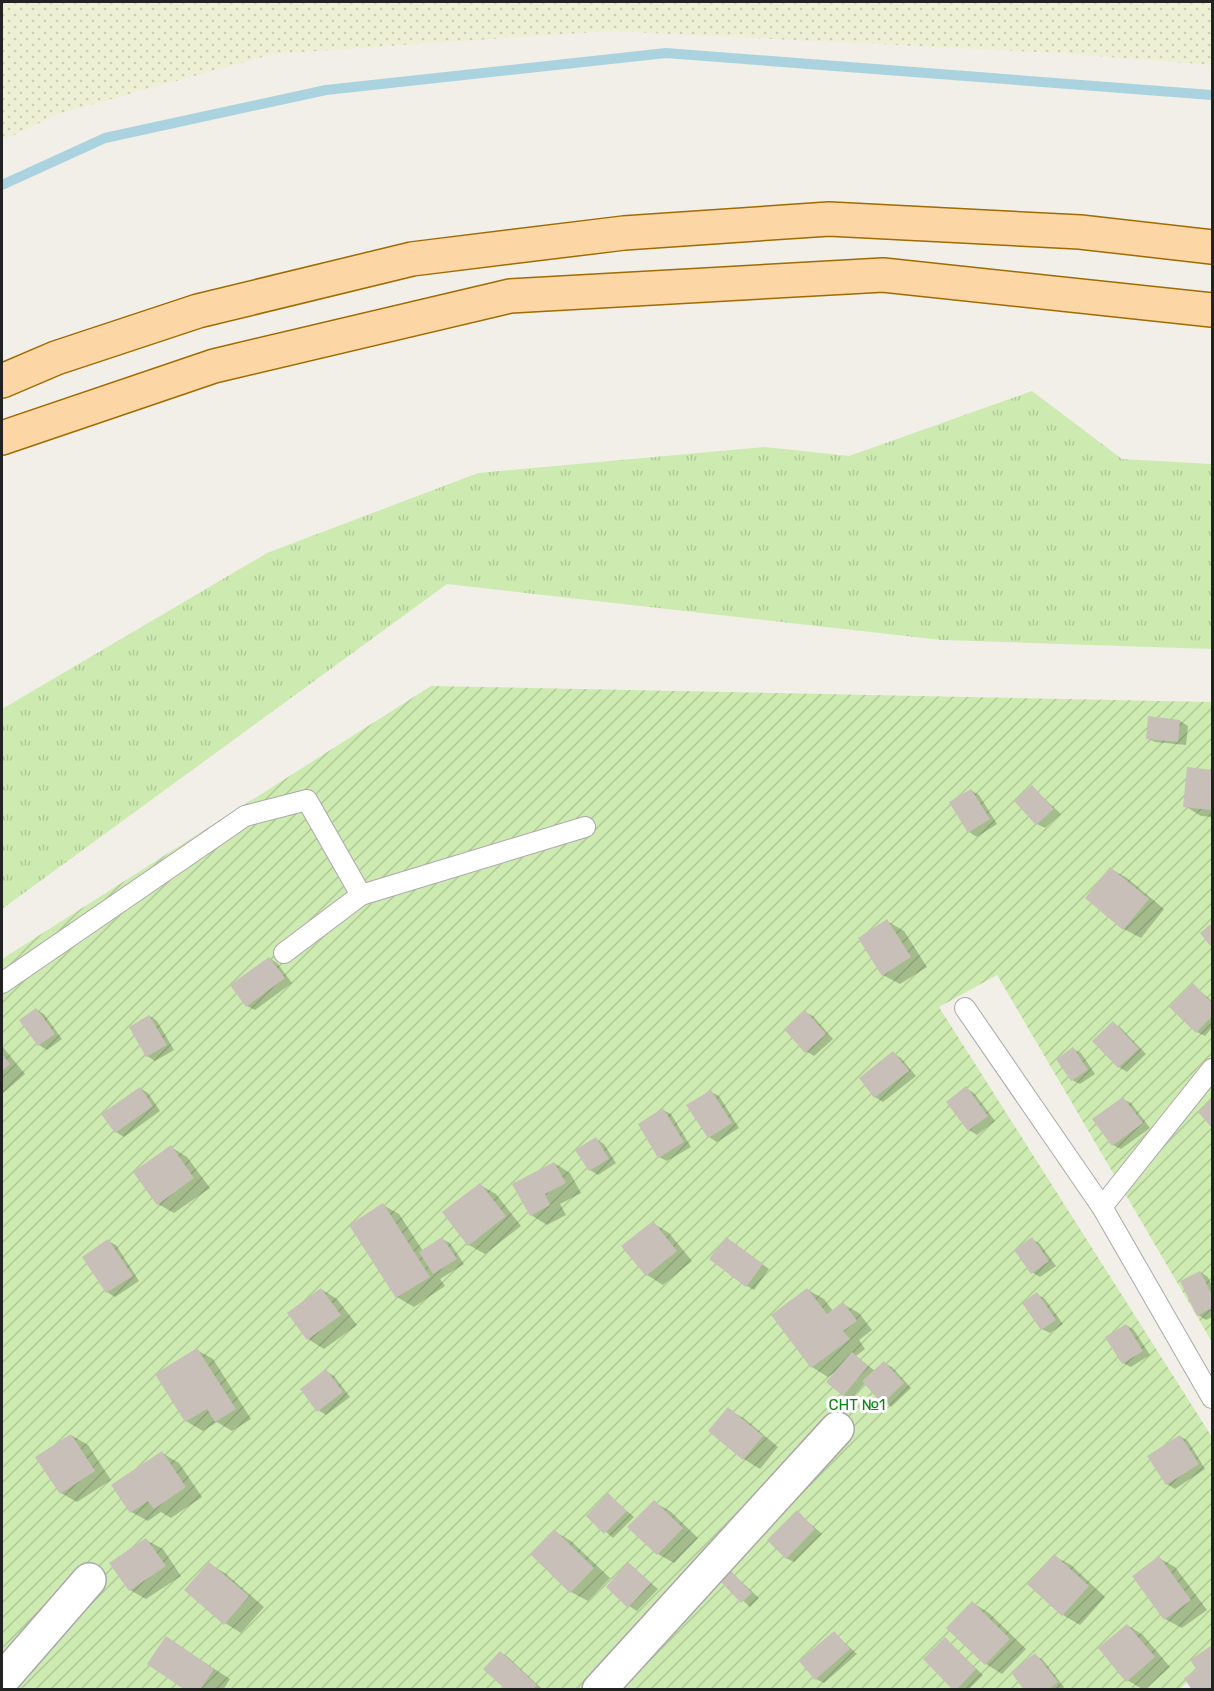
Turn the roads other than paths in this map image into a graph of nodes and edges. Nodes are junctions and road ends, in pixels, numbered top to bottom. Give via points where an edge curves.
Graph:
1 (1212, 247) edge
2 (1212, 310) edge
3 (2, 381) edge
4 (2, 438) edge
5 (585, 827) dead end
6 (361, 895) junction
7 (284, 953) dead end
8 (2, 983) edge
9 (965, 1008) dead end
10 (1212, 1069) edge
11 (1102, 1207) junction
12 (1212, 1398) edge
13 (837, 1429) dead end
14 (89, 1580) dead end
15 (2, 1680) edge
16 (599, 1689) edge

1 - 3 main road via 1080,232 829,219 624,233 412,259 198,311 56,358
2 - 4 main road via 883,275 510,296 214,366
5 - 6 lane
6 - 7 lane
6 - 8 lane via 307,800 245,816
9 - 11 lane
10 - 11 lane
11 - 12 lane
13 - 16 street
14 - 15 street

